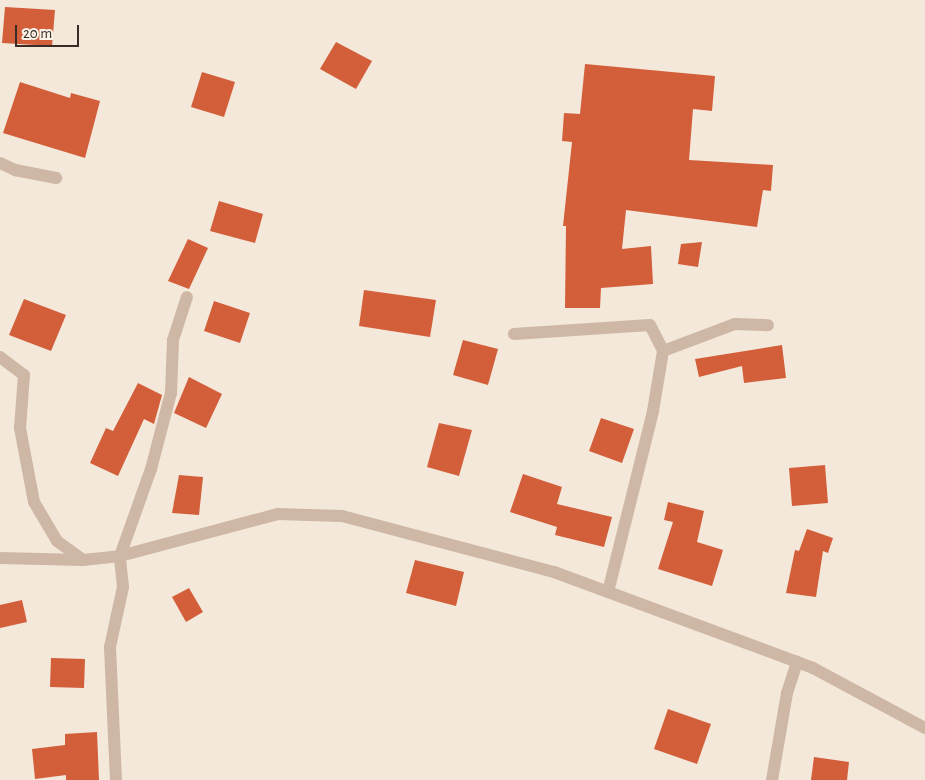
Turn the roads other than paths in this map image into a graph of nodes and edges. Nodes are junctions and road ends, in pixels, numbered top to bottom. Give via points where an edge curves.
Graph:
1 (0, 163) edge
2 (56, 178) dead end
3 (187, 297) dead end
4 (768, 325) dead end
5 (514, 334) dead end
6 (662, 351) junction
7 (0, 358) edge
8 (120, 556) junction
9 (0, 558) edge
10 (83, 560) junction
11 (608, 592) junction
12 (797, 662) junction
13 (925, 728) edge
14 (114, 776) edge
15 (772, 780) edge

1 - 2 street via 15,170
3 - 8 street via 173,340 171,393 151,469
4 - 6 street via 735,324
5 - 6 street via 650,325
6 - 11 street via 653,411
7 - 10 street via 24,375 20,428 34,502 57,541
8 - 10 street
8 - 11 street via 278,514 342,516 554,572
8 - 14 street via 123,587 110,648
9 - 10 street
11 - 12 street
12 - 13 street
12 - 15 street via 787,693

